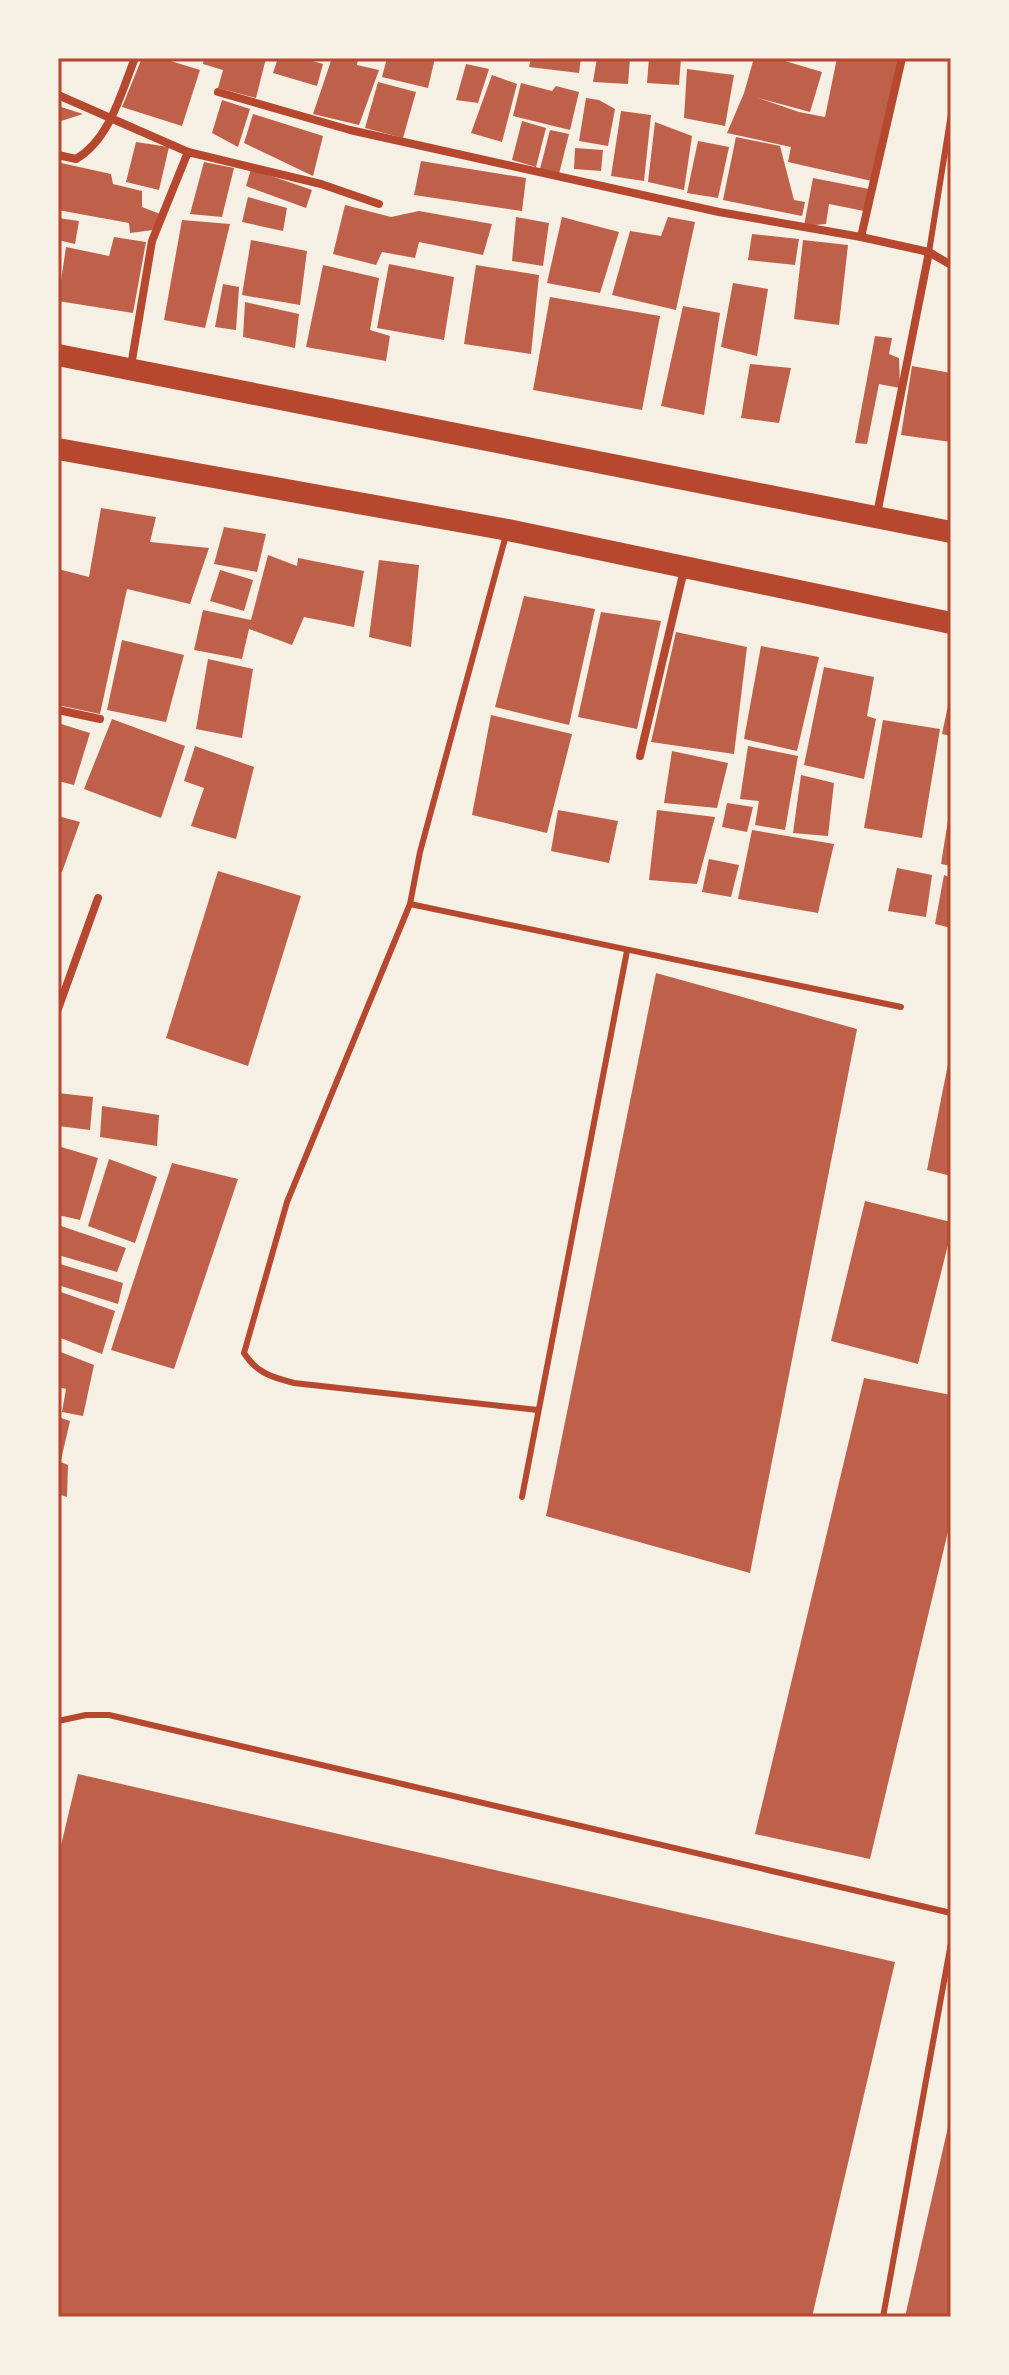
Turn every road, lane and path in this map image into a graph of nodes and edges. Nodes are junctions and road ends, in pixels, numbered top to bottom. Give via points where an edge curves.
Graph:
1 (135, 58) edge
2 (902, 58) edge
3 (218, 92) dead end
4 (58, 95) edge
5 (951, 114) edge
6 (110, 119) junction
7 (188, 152) junction
8 (58, 155) edge
9 (379, 204) dead end
10 (861, 237) junction
11 (929, 252) junction
12 (951, 265) edge
13 (58, 355) edge
14 (131, 367) junction
15 (58, 449) edge
16 (877, 516) junction
17 (508, 530) junction
18 (951, 532) edge
19 (686, 566) junction
20 (951, 623) edge
21 (58, 710) edge
22 (100, 719) dead end
23 (640, 756) dead end
24 (98, 898) dead end
25 (410, 904) junction
26 (627, 951) junction
27 (901, 1007) dead end
28 (58, 1009) edge
29 (538, 1410) junction
30 (522, 1497) dead end
31 (58, 1721) edge
32 (951, 1913) edge
33 (951, 1943) edge
34 (883, 2317) edge

1 - 6 street
2 - 10 street
3 - 10 street via 395,140 719,212
4 - 6 street
5 - 11 lane
6 - 7 street
6 - 8 street via 89,152 76,159
7 - 9 street via 321,184
7 - 14 street via 152,241
10 - 11 street
11 - 12 street
11 - 16 street
13 - 14 highway
14 - 16 highway
15 - 17 highway
16 - 18 highway
17 - 19 highway
17 - 25 lane
19 - 20 highway
19 - 23 street
21 - 22 street
24 - 28 street
25 - 26 lane
25 - 29 lane via 287,1202 244,1353 265,1375 294,1383
26 - 27 lane
26 - 29 lane
29 - 30 lane
31 - 32 lane via 109,1715
33 - 34 lane

